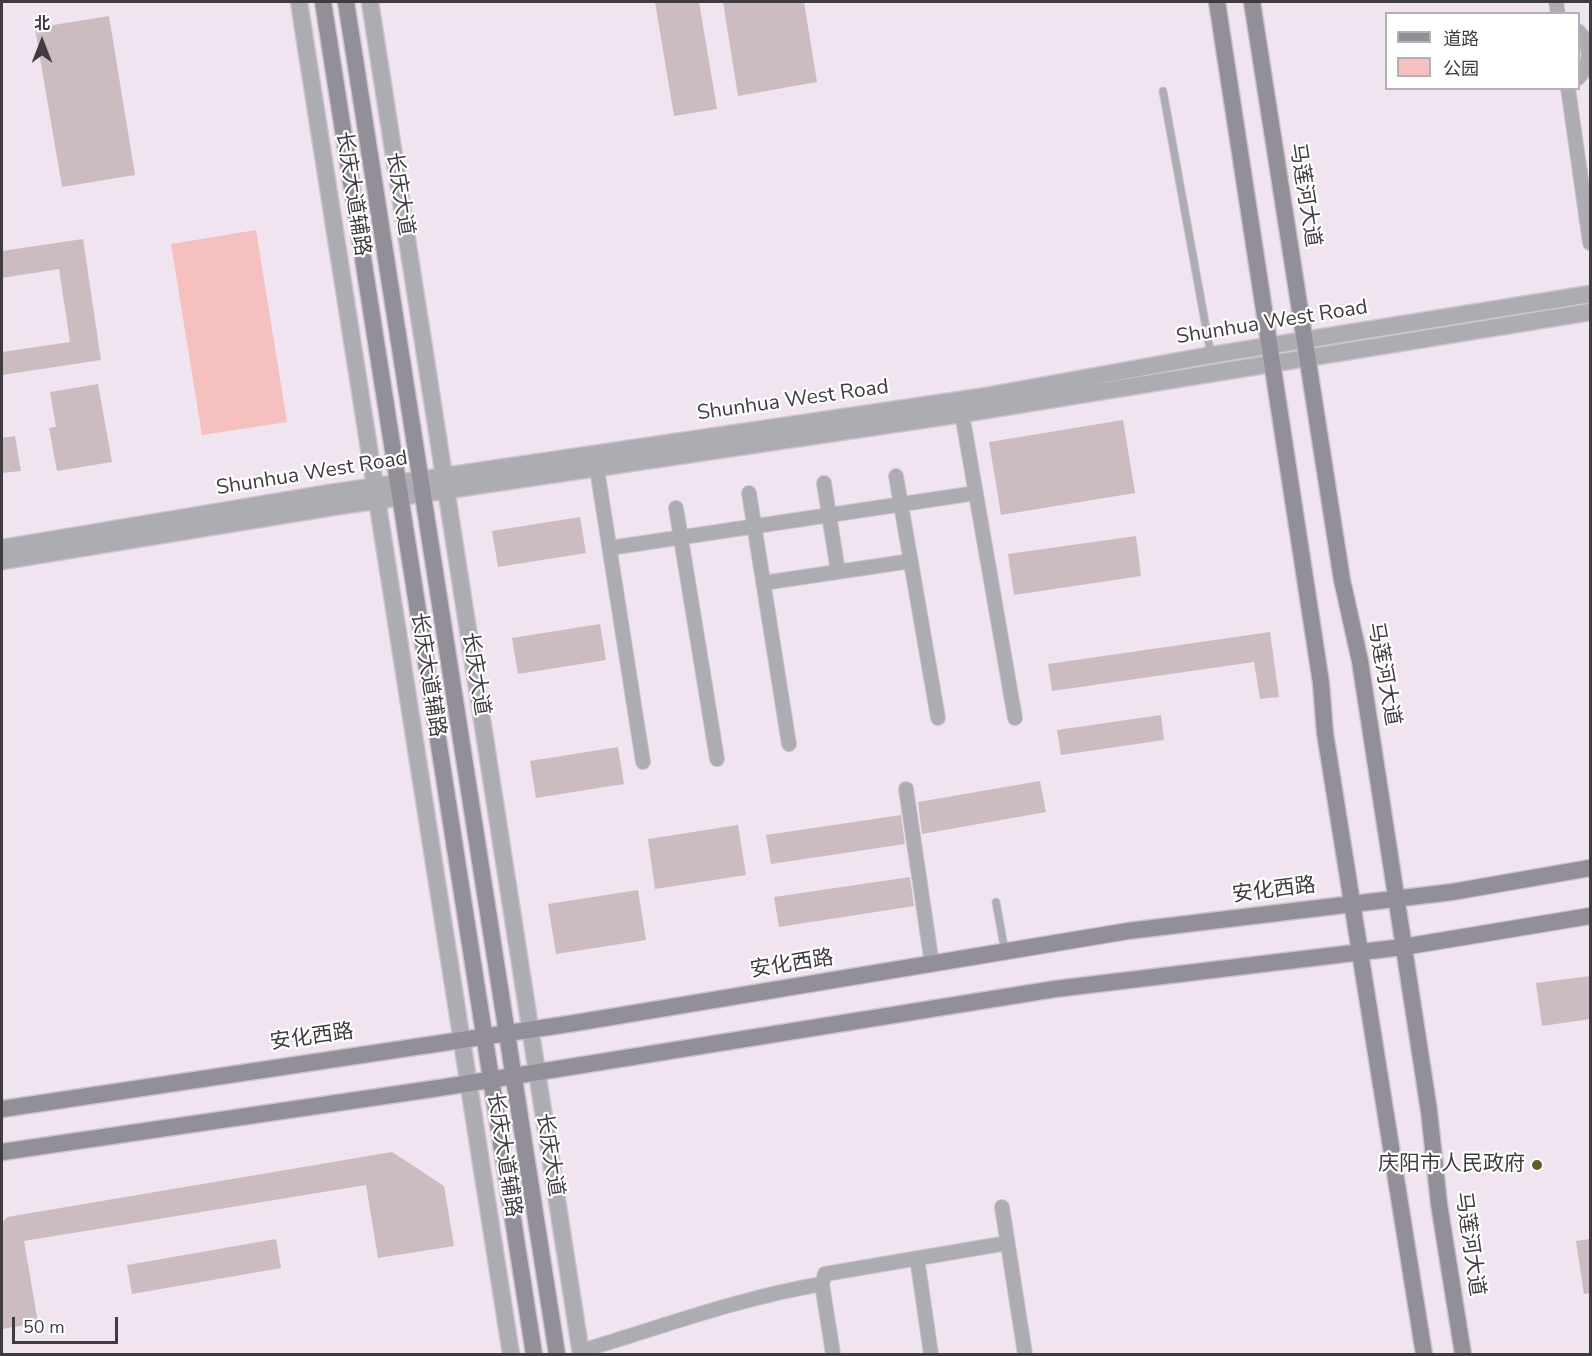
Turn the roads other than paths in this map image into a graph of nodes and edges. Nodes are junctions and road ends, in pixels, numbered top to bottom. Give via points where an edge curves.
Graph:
1 (299, 2) edge
2 (323, 2) edge
3 (346, 2) edge
4 (370, 2) edge
5 (1217, 2) edge
6 (1252, 2) edge
7 (1589, 45) edge
8 (1580, 75) edge
9 (1568, 90) edge
10 (1163, 92) dead end
11 (1590, 243) edge
12 (1590, 294) edge
13 (1590, 312) edge
14 (1306, 349) junction
15 (1272, 354) junction
16 (1211, 355) junction
17 (963, 414) junction
18 (597, 469) junction
19 (896, 476) dead end
20 (824, 483) dead end
21 (446, 484) junction
22 (423, 487) junction
23 (400, 490) junction
24 (749, 493) dead end
25 (976, 493) junction
26 (376, 494) junction
27 (901, 504) junction
28 (676, 508) dead end
29 (829, 515) junction
30 (754, 527) junction
31 (681, 538) junction
32 (2, 548) edge
33 (610, 548) junction
34 (2, 561) edge
35 (910, 561) junction
36 (838, 572) junction
37 (763, 583) junction
38 (938, 718) dead end
39 (1015, 718) dead end
40 (789, 744) dead end
41 (717, 759) dead end
42 (642, 762) dead end
43 (906, 789) dead end
44 (1590, 868) edge
45 (1396, 899) junction
46 (996, 902) dead end
47 (1352, 904) junction
48 (1590, 916) edge
49 (1403, 947) junction
50 (1005, 952) junction
51 (1360, 952) junction
52 (932, 964) junction
53 (531, 1030) junction
54 (508, 1033) junction
55 (484, 1036) junction
56 (462, 1040) junction
57 (537, 1072) junction
58 (514, 1076) junction
59 (490, 1080) junction
60 (469, 1083) junction
61 (2, 1109) edge
62 (2, 1152) edge
63 (1002, 1207) dead end
64 (1008, 1243) junction
65 (917, 1258) junction
66 (822, 1284) junction
67 (581, 1353) edge
68 (511, 1354) edge
69 (534, 1354) edge
70 (558, 1354) edge
71 (833, 1354) edge
72 (931, 1354) edge
73 (1025, 1354) edge
74 (1424, 1354) edge
75 (1463, 1354) edge

1 - 26 street, 长庆大道辅路
2 - 23 main road
3 - 22 main road, 长庆大道
4 - 21 street
5 - 15 main road
6 - 14 main road, 马莲河大道
7 - 8 street via 1588,65
9 - 11 street
10 - 16 lane
12 - 14 street, Shunhua West Road
13 - 14 street, Shunhua West Road
14 - 15 street, Shunhua West Road
14 - 45 main road, 马莲河大道
15 - 16 street, Shunhua West Road
15 - 17 street, Shunhua West Road
15 - 47 main road
16 - 21 street, Shunhua West Road via 980,397
17 - 18 street, Shunhua West Road
17 - 25 street
18 - 21 street, Shunhua West Road
18 - 33 street
19 - 27 street
20 - 29 street
21 - 22 street, Shunhua West Road
21 - 53 street
22 - 23 street, Shunhua West Road
22 - 54 main road, 长庆大道
23 - 26 street, Shunhua West Road
23 - 55 main road
24 - 30 street
25 - 27 street
25 - 39 street
26 - 32 street, Shunhua West Road
26 - 34 street, Shunhua West Road
26 - 56 street, 长庆大道辅路
27 - 29 street
27 - 35 street
28 - 31 street
29 - 30 street
29 - 36 street
30 - 31 street
30 - 37 street
31 - 33 street
31 - 41 street
33 - 42 street
35 - 36 street
35 - 38 street
36 - 37 street
37 - 40 street
43 - 52 street
44 - 45 main road, 安化西路
45 - 47 main road, 安化西路
45 - 49 main road, 马莲河大道
46 - 50 lane
47 - 50 main road, 安化西路 via 1128,931
47 - 51 main road
48 - 49 main road
49 - 51 main road
49 - 75 main road, 马莲河大道
50 - 52 main road, 安化西路
51 - 57 main road via 1055,989
51 - 74 main road
52 - 53 main road, 安化西路
53 - 54 main road, 安化西路
53 - 57 street
54 - 55 main road, 安化西路
54 - 58 main road, 长庆大道
55 - 56 main road, 安化西路
55 - 59 main road
56 - 60 street, 长庆大道辅路
56 - 61 main road, 安化西路
57 - 58 main road
57 - 67 street
58 - 59 main road
58 - 70 main road, 长庆大道
59 - 60 main road
59 - 69 main road
60 - 62 main road
60 - 68 street, 长庆大道辅路
63 - 64 street
64 - 65 street
64 - 73 street
65 - 66 street via 825,1274
65 - 72 street
66 - 67 street via 777,1291 702,1312
66 - 71 street

